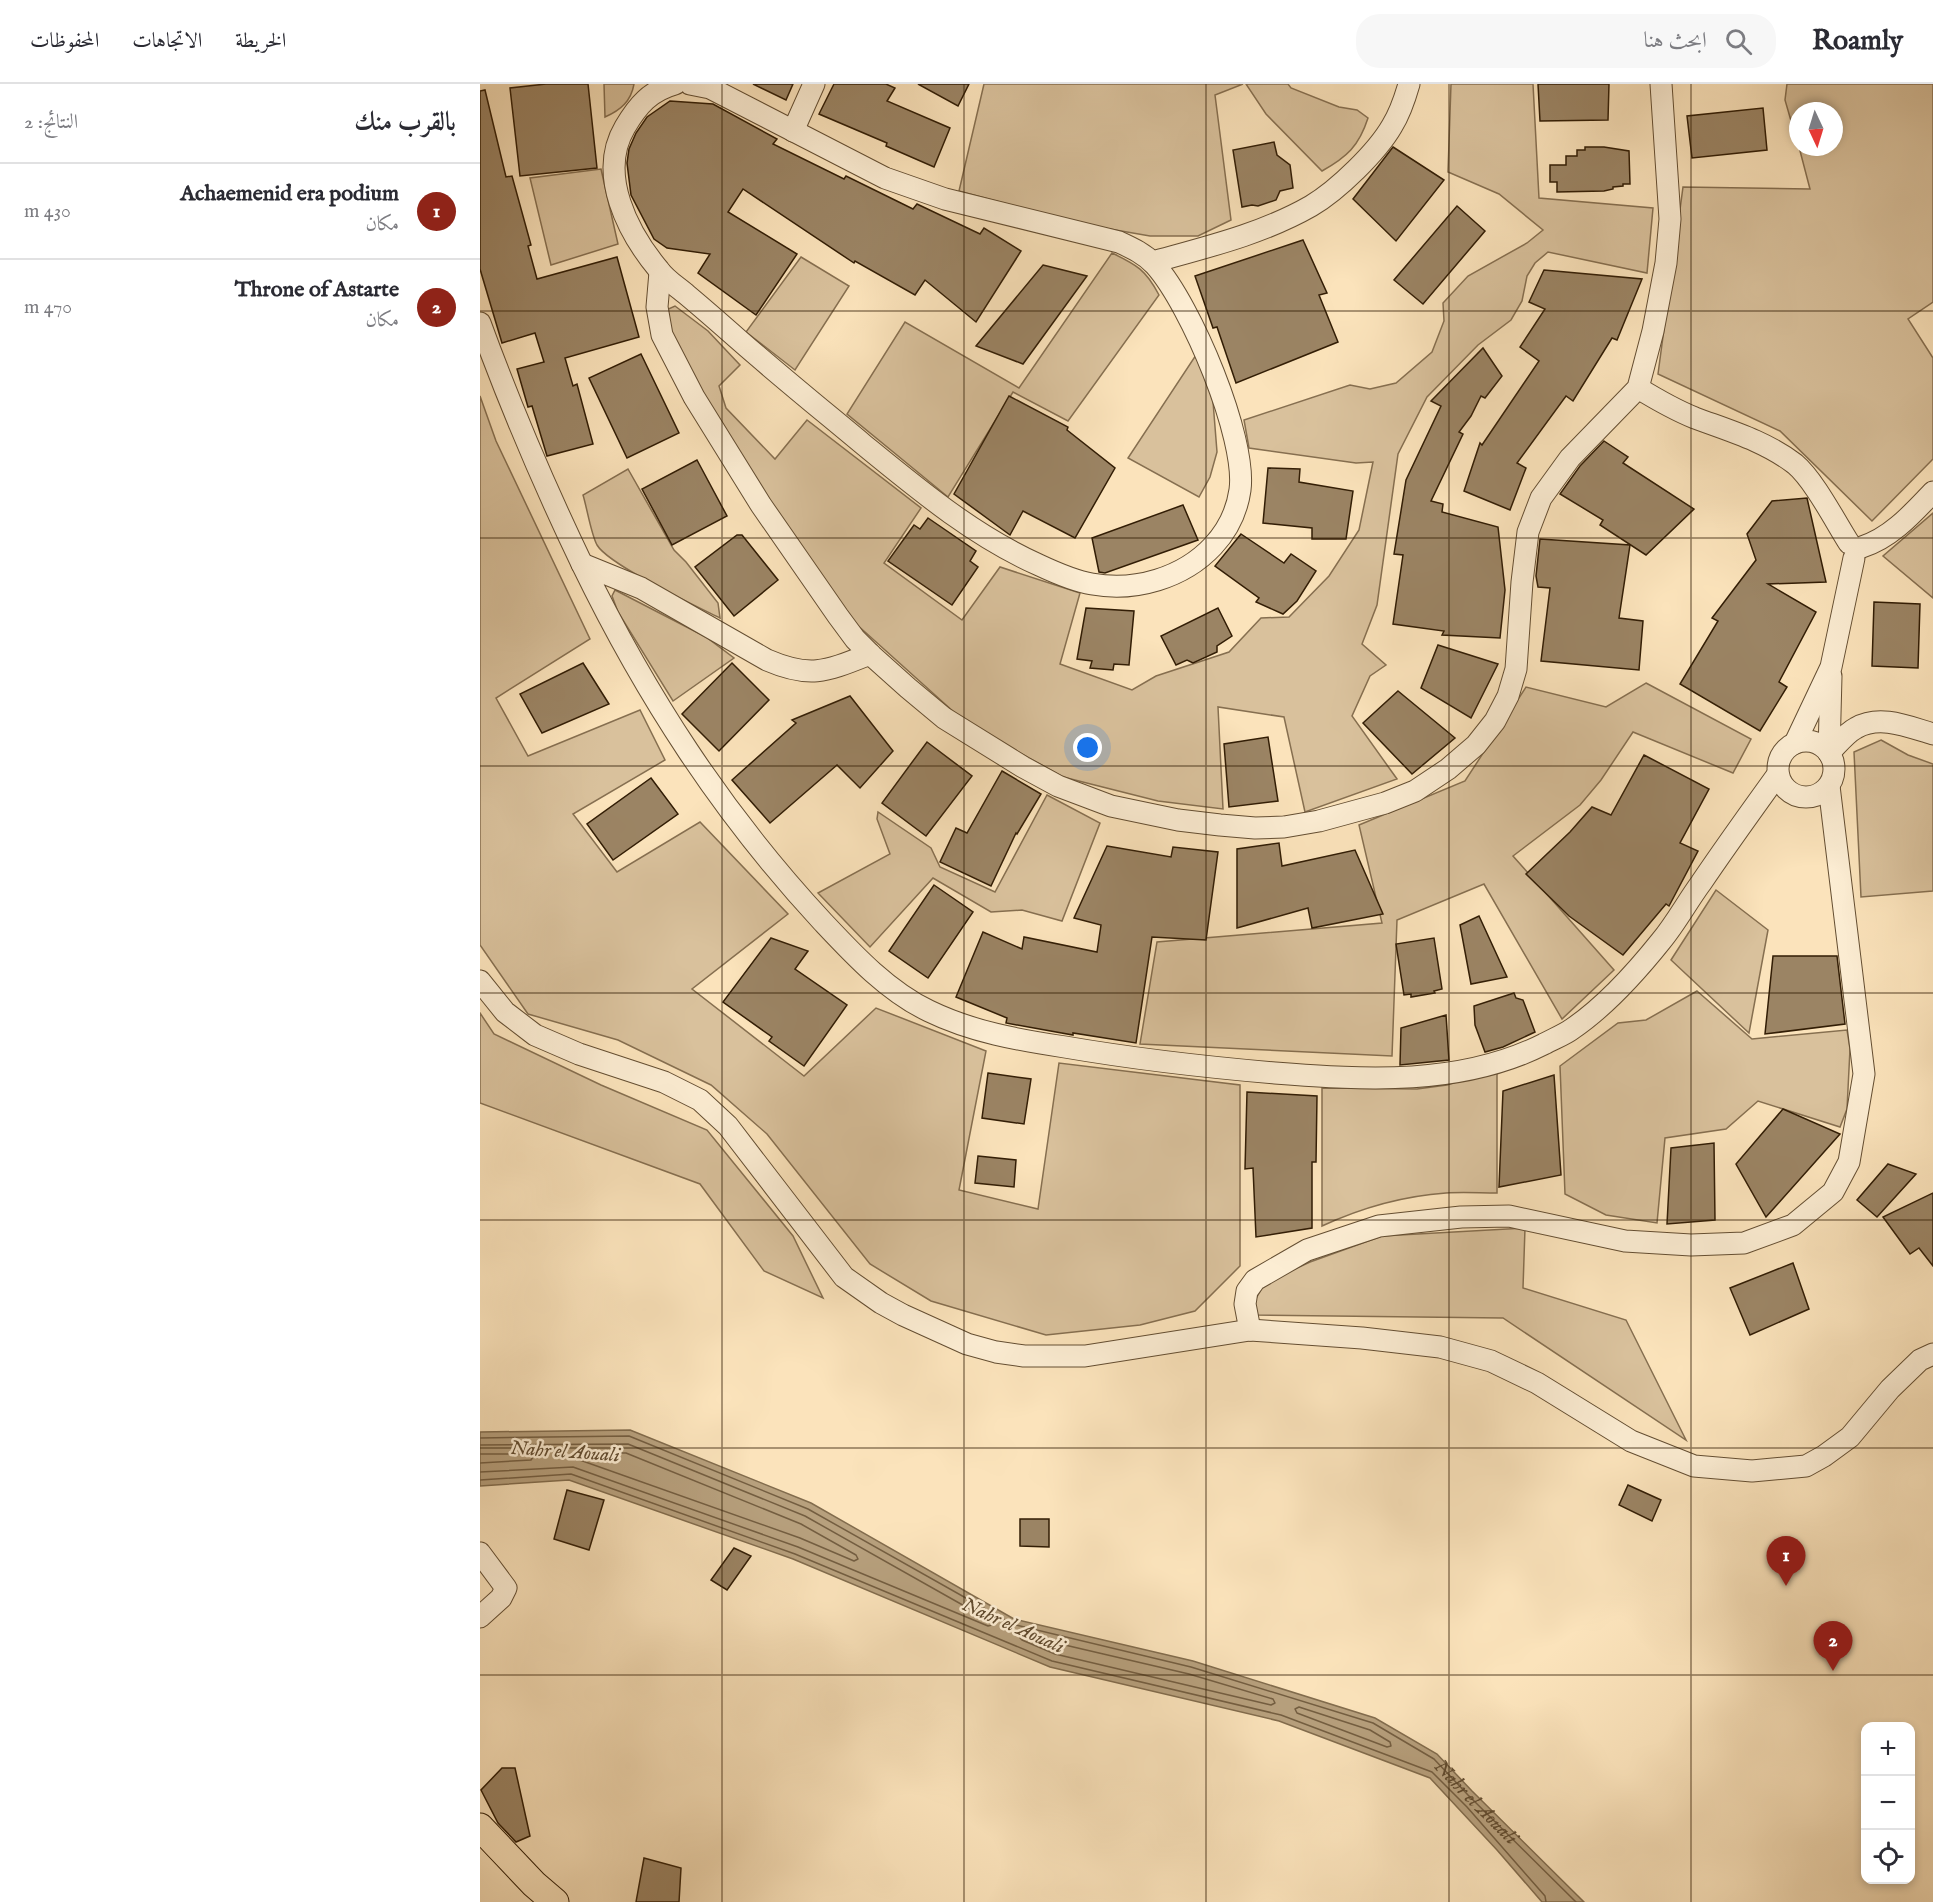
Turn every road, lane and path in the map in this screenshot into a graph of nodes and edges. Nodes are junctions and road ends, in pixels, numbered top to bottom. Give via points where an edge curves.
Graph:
1 (675, 84) edge
2 (690, 84) edge
3 (814, 84) edge
4 (1409, 84) edge
5 (1661, 84) edge
6 (793, 131) junction
7 (1153, 262) junction
8 (660, 272) junction
9 (480, 323) edge
10 (1638, 387) junction
11 (1933, 492) edge
12 (1855, 549) junction
13 (582, 564) junction
14 (870, 654) junction
15 (1831, 667) junction
16 (1933, 734) edge
17 (1795, 743) junction
18 (1828, 753) junction
19 (1778, 774) junction
20 (1829, 786) junction
21 (480, 981) edge
22 (1250, 1330) junction
23 (1933, 1354) edge
24 (480, 1554) edge
25 (480, 1617) edge
26 (480, 1827) edge
27 (555, 1902) edge

1 - 8 street via 648,96 635,110 621,133 614,156 617,194 634,235
2 - 6 street via 710,88
3 - 6 street
4 - 7 street via 1392,126 1370,156 1313,205 1243,236
5 - 10 street via 1670,219 1666,263
6 - 7 street via 885,178 945,199 1119,242
7 - 8 street via 1189,316 1220,394 1241,474 1236,510 1213,546 1177,572 1133,586 1090,584 1064,576 1006,549 944,509 787,382
8 - 14 street via 657,307 662,334 694,397 760,505 855,639
9 - 13 street via 542,480
10 - 12 street via 1693,417 1758,441 1796,465
10 - 14 street via 1570,458 1541,498 1528,532 1516,669 1495,721 1476,745 1448,769 1415,791 1385,804 1320,821 1255,828 1178,820 1111,806 1058,786 989,747 944,718
11 - 12 street via 1887,535
12 - 15 street
13 - 14 street via 641,588 785,668 819,672
13 - 19 street via 624,648 680,742 800,897 855,955 905,998 955,1022 1008,1038 1211,1068 1364,1077 1440,1076 1518,1057 1571,1030 1617,989 1662,940
15 - 17 street
15 - 18 street
16 - 18 street via 1872,721 1854,728
17 - 18 street via 1815,742
17 - 19 street via 1781,755
18 - 20 street via 1834,770
19 - 20 street via 1787,791 1795,795 1814,796
20 - 22 street via 1864,1074 1849,1162 1833,1192 1793,1226 1744,1243 1625,1241 1509,1216 1378,1226 1307,1250 1255,1280 1246,1298
21 - 22 street via 505,1012 535,1035 663,1082 700,1100 728,1126 844,1277 881,1303 937,1331 996,1352 1055,1357 1116,1352
22 - 23 street via 1440,1347 1479,1357 1537,1383 1631,1441 1694,1466 1752,1471 1806,1466 1824,1456 1850,1437 1920,1360
24 - 25 street via 506,1588
26 - 27 main road

